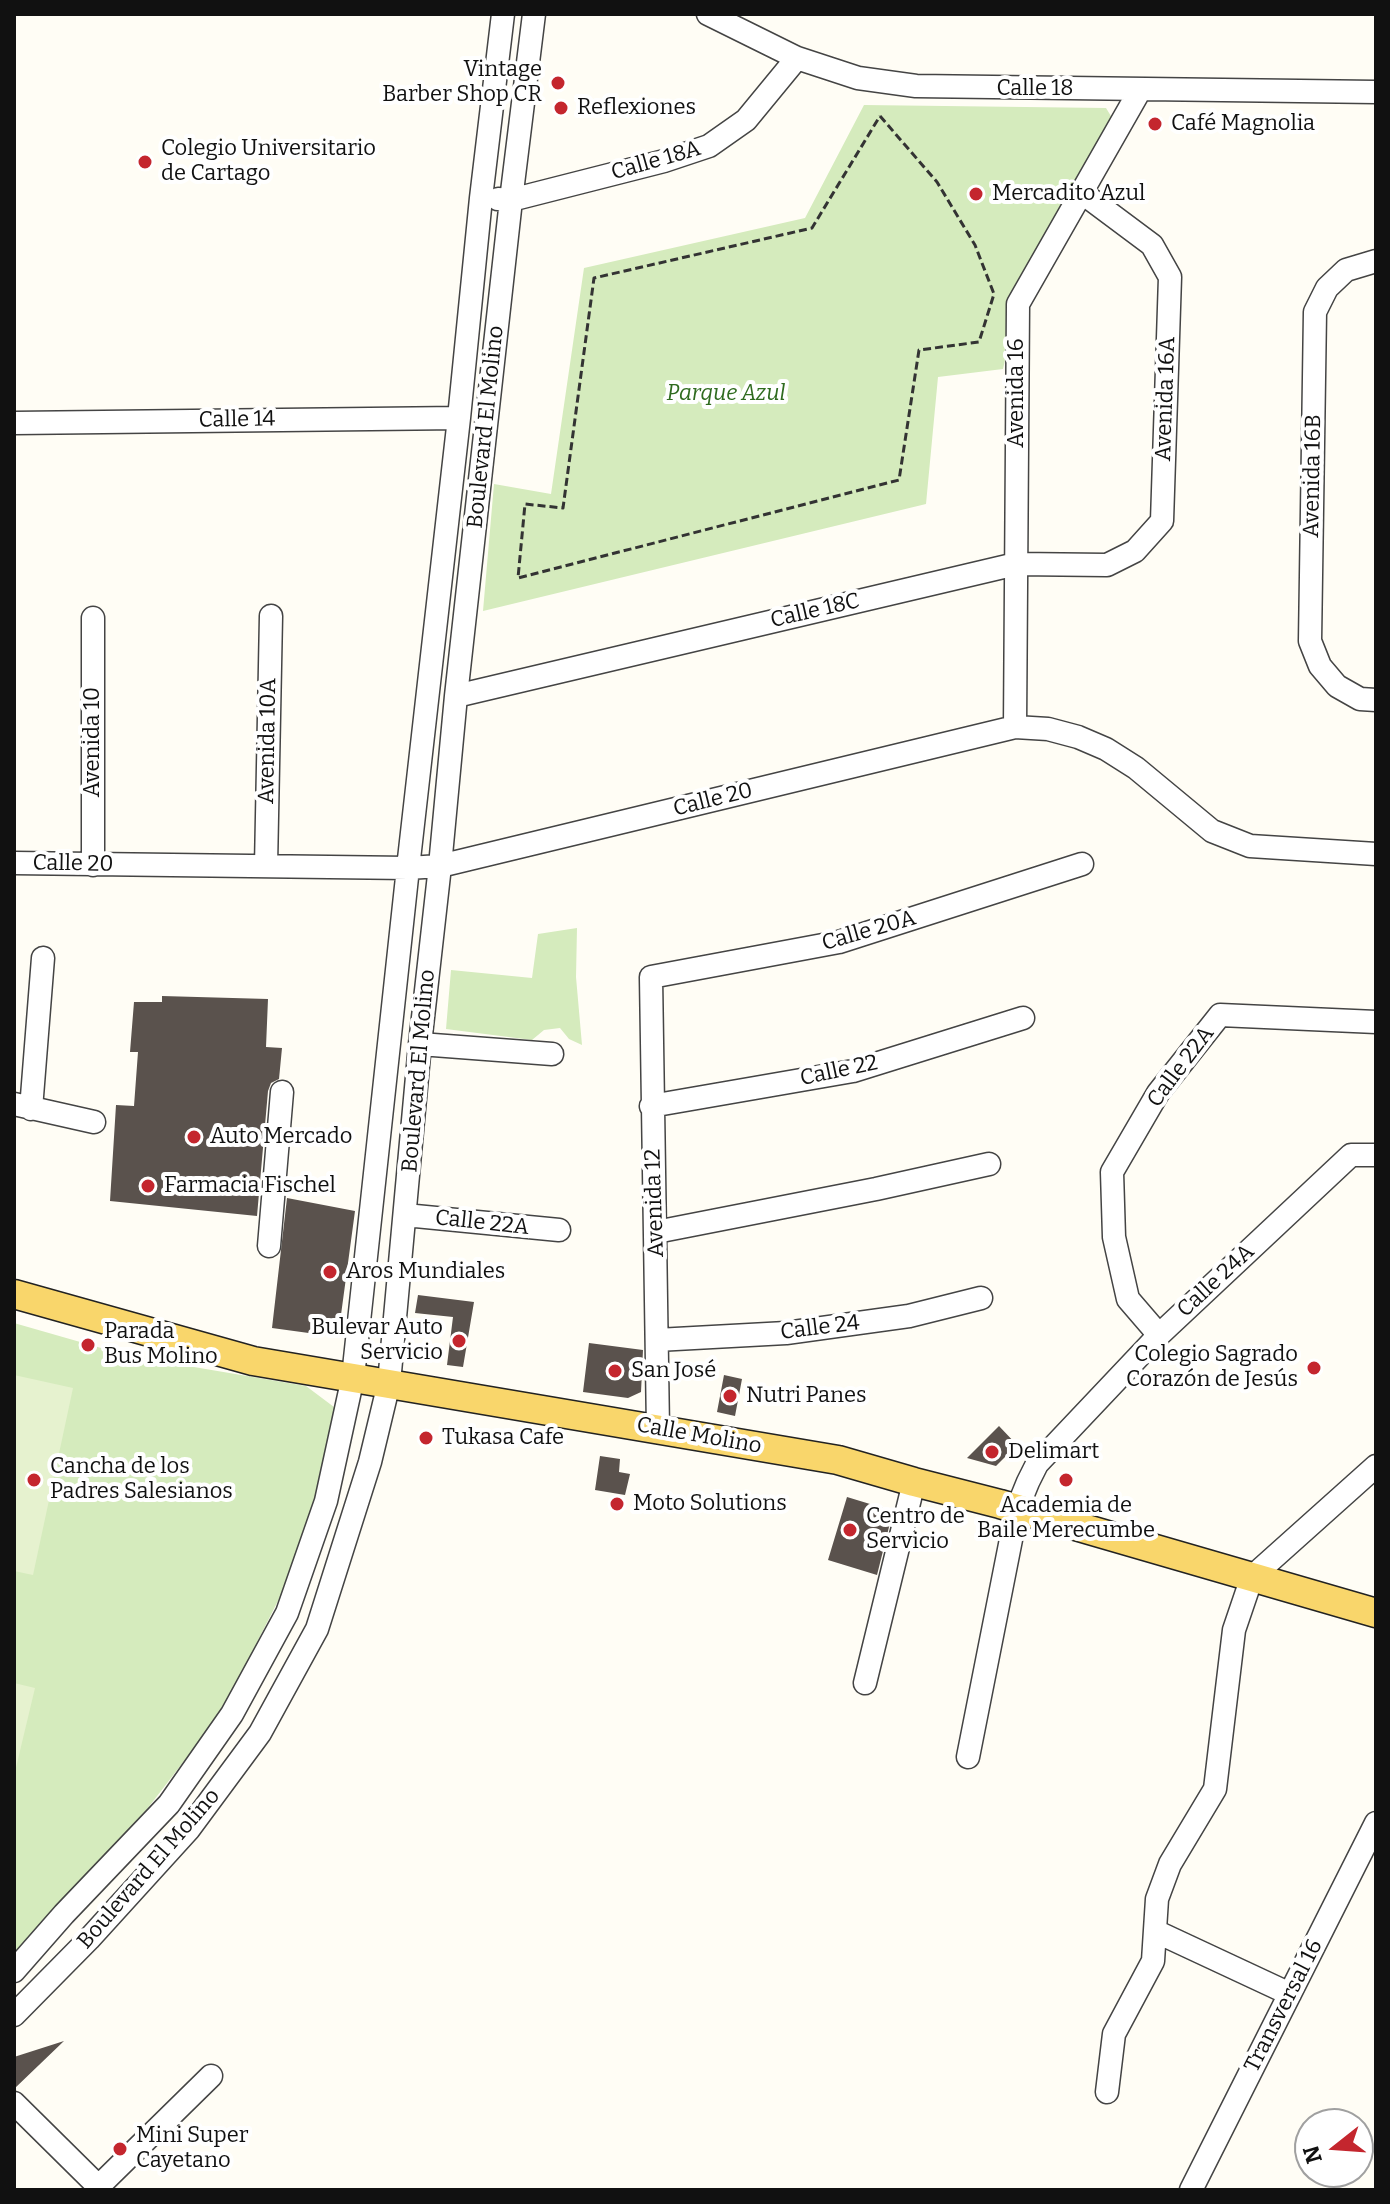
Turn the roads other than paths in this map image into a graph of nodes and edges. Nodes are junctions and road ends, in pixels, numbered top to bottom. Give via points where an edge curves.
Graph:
1 (503, 14) edge
2 (534, 14) edge
3 (708, 14) edge
4 (797, 58) junction
5 (1140, 90) junction
6 (1376, 92) edge
7 (1081, 192) junction
8 (481, 198) junction
9 (511, 200) junction
10 (1376, 261) edge
11 (459, 418) junction
12 (14, 423) edge
13 (1162, 521) joint
14 (1016, 564) junction
15 (271, 616) dead end
16 (93, 618) dead end
17 (456, 696) junction
18 (1376, 700) edge
19 (1015, 727) junction
20 (1376, 854) edge
21 (14, 863) edge
22 (1082, 864) dead end
23 (93, 865) junction
24 (266, 866) junction
25 (440, 866) junction
26 (408, 868) junction
27 (43, 958) dead end
28 (651, 977) joint
29 (1023, 1018) dead end
30 (1376, 1022) edge
31 (420, 1044) junction
32 (552, 1054) dead end
33 (282, 1092) dead end
34 (22, 1106) edge
35 (651, 1106) junction
36 (94, 1122) dead end
37 (1376, 1155) edge
38 (989, 1164) dead end
39 (405, 1215) junction
40 (559, 1230) dead end
41 (656, 1232) junction
42 (269, 1246) dead end
43 (14, 1294) edge
44 (981, 1298) dead end
45 (1159, 1335) junction
46 (657, 1340) junction
47 (353, 1377) junction
48 (389, 1383) junction
49 (658, 1429) junction
50 (337, 1455) junction
51 (370, 1462) junction
52 (1376, 1466) edge
53 (914, 1482) junction
54 (1017, 1509) junction
55 (1252, 1577) junction
56 (1376, 1613) edge
57 (865, 1683) dead end
58 (968, 1757) dead end
59 (1376, 1823) edge
60 (84, 1893) junction
61 (64, 1914) junction
62 (108, 1918) junction
63 (1155, 1931) junction
64 (89, 1939) junction
65 (14, 1971) edge
66 (1290, 1994) junction
67 (14, 2015) edge
68 (211, 2076) dead end
69 (1107, 2092) dead end
70 (14, 2103) edge
71 (100, 2188) edge
72 (1191, 2190) edge

1 - 8 street, Boulevard El Molino
2 - 9 street, Boulevard El Molino
3 - 4 street, Calle 18
4 - 5 street, Calle 18 via 858,78 916,86
4 - 9 street, Calle 18A via 746,120 709,146
5 - 6 street, Calle 18
5 - 7 street, Avenida 16
7 - 13 street, Avenida 16A via 1152,245 1170,277
7 - 14 street, Avenida 16 via 1018,304
8 - 9 street, Calle 18A
8 - 11 street, Boulevard El Molino
9 - 17 street, Boulevard El Molino
10 - 18 street, Avenida 16B via 1346,270 1327,288 1315,312 1310,641 1320,666 1337,686 1360,699
11 - 12 street, Calle 14
11 - 26 street, Boulevard El Molino
13 - 14 street, Calle 18C via 1135,551 1107,565
14 - 17 street, Calle 18C
14 - 19 street, Avenida 16
15 - 24 street, Avenida 10A
16 - 23 street, Avenida 10
17 - 25 street, Boulevard El Molino
19 - 20 street, Calle 20 via 1048,729 1106,749 1212,831 1250,846
19 - 25 street, Calle 20
21 - 23 street, Calle 20
22 - 28 street, Calle 20A via 839,942
23 - 24 street, Calle 20
24 - 26 street, Calle 20
25 - 26 street, Calle 20
25 - 31 street, Boulevard El Molino
26 - 47 street, Boulevard El Molino
27 - 34 street
28 - 35 street, Avenida 12
29 - 35 street, Calle 22 via 853,1071
30 - 45 street, Calle 22A via 1220,1015 1158,1093 1112,1172 1114,1237 1128,1299
31 - 32 street
31 - 39 street, Boulevard El Molino
33 - 42 street
34 - 36 street
35 - 41 street, Avenida 12
37 - 45 street, Calle 24A via 1351,1155
38 - 41 street
39 - 40 street, Calle 22A
39 - 48 street, Boulevard El Molino
41 - 46 street, Avenida 12
43 - 47 main road, Calle Molino via 253,1361
44 - 46 street, Calle 24 via 909,1316 786,1333
45 - 54 street, Calle 24A via 1037,1464
46 - 49 street, Avenida 12
47 - 48 main road, Calle Molino
47 - 50 street, Boulevard El Molino
48 - 49 main road, Calle Molino
48 - 51 street, Boulevard El Molino
49 - 53 main road, Calle Molino via 838,1460
50 - 51 street
50 - 60 street, Boulevard El Molino via 287,1613 232,1714 169,1804
51 - 62 street, Boulevard El Molino via 317,1629 260,1733 189,1829
52 - 55 street
53 - 54 main road, Calle Molino
53 - 57 street
54 - 55 main road, Calle Molino
54 - 58 street, Calle 24A
55 - 56 main road, Calle Molino
55 - 63 street via 1234,1630 1215,1789 1170,1864 1157,1899
59 - 66 street, Transversal 16
60 - 61 street, Boulevard El Molino
60 - 62 street
61 - 64 street
61 - 65 street, Boulevard El Molino
62 - 64 street, Boulevard El Molino
63 - 66 street
63 - 69 street via 1153,1961 1114,2034
64 - 67 street, Boulevard El Molino
66 - 72 street, Transversal 16
68 - 71 street
70 - 71 street

